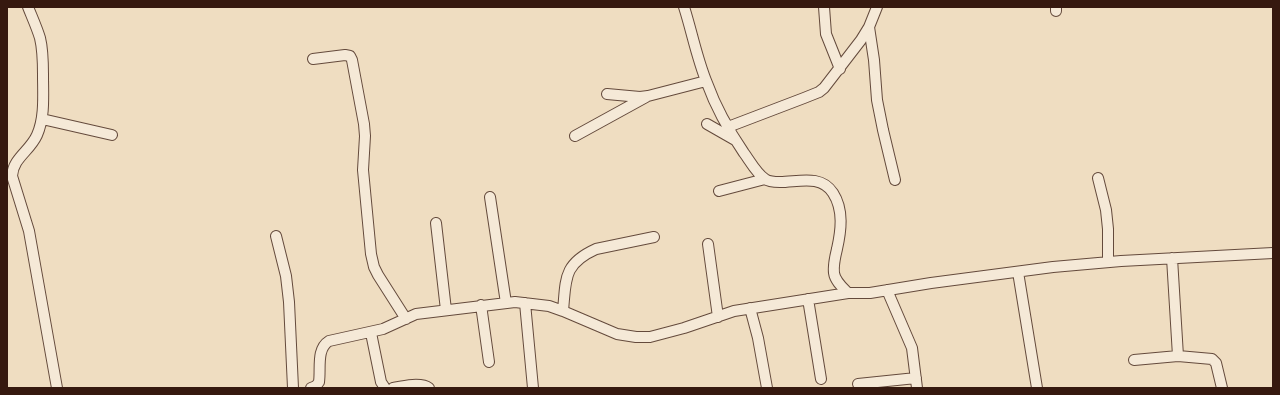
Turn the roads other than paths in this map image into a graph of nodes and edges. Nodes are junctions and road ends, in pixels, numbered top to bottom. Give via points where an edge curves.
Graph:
1 (28, 7) edge
2 (684, 7) edge
3 (824, 7) edge
4 (878, 7) edge
5 (869, 27) junction
6 (313, 59) dead end
7 (840, 69) junction
8 (706, 81) junction
9 (607, 94) dead end
10 (648, 96) junction
11 (42, 119) junction
12 (707, 124) dead end
13 (728, 126) junction
14 (112, 135) dead end
15 (575, 136) dead end
16 (735, 140) junction
17 (1098, 178) dead end
18 (766, 179) junction
19 (895, 180) dead end
20 (719, 191) dead end
21 (490, 197) dead end
22 (436, 223) dead end
23 (276, 236) dead end
24 (654, 237) dead end
25 (708, 244) dead end
26 (1273, 253) edge
27 (1172, 258) junction
28 (1108, 262) junction
29 (1018, 272) junction
30 (887, 290) junction
31 (848, 293) junction
32 (808, 298) junction
33 (506, 303) junction
34 (525, 303) junction
35 (481, 305) junction
36 (750, 308) junction
37 (446, 310) junction
38 (563, 311) junction
39 (718, 317) junction
40 (406, 319) junction
41 (371, 333) junction
42 (1178, 356) junction
43 (1134, 360) dead end
44 (488, 362) dead end
45 (822, 379) dead end
46 (917, 383) edge
47 (858, 384) dead end
48 (57, 388) edge
49 (293, 388) edge
50 (311, 388) edge
51 (385, 388) edge
52 (393, 388) edge
53 (429, 388) edge
54 (533, 388) edge
55 (767, 388) edge
56 (1037, 388) edge
57 (1222, 388) edge

1 - 11 street via 43,51
2 - 8 street
3 - 7 street via 826,34
4 - 5 street
5 - 7 street
5 - 19 street via 877,100
6 - 40 street via 345,55 350,56 352,60 364,124 363,170 371,254 378,275
7 - 13 street via 819,92
8 - 10 street
8 - 13 street
9 - 10 street
10 - 15 street
11 - 14 street
11 - 48 street via 33,143 12,168 12,176 29,231
12 - 16 street
13 - 16 street
16 - 18 street via 757,171
17 - 28 street via 1106,210
18 - 20 street
18 - 31 street via 772,182 813,181 828,186 838,202 841,226 834,260 834,274
21 - 33 street
22 - 37 street
23 - 49 street via 286,276 289,302
24 - 38 street via 596,249 574,264 567,278
25 - 39 street
26 - 27 street
27 - 28 street
27 - 42 street
28 - 29 street
29 - 30 street
29 - 56 street
30 - 31 street
30 - 46 street via 912,348
31 - 32 street
32 - 36 street
32 - 45 street
33 - 34 street
33 - 35 street
34 - 38 street via 549,306
34 - 54 street
35 - 37 street
35 - 44 street
36 - 39 street
36 - 55 street
37 - 40 street via 416,314
38 - 39 street via 617,334 636,337 650,337
40 - 41 street
41 - 50 street via 325,344 321,352 319,382
41 - 51 street via 381,382
42 - 43 street
42 - 57 street via 1212,359 1216,363
46 - 47 street
52 - 53 street via 410,385

